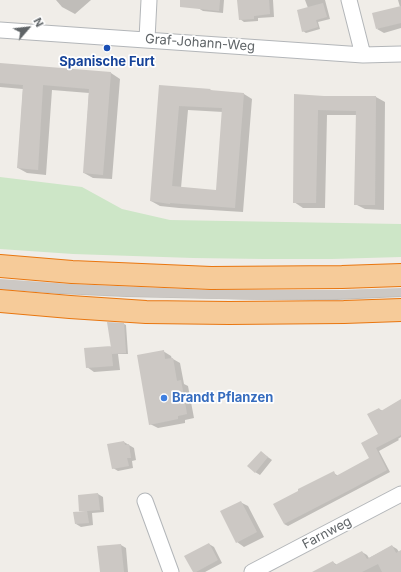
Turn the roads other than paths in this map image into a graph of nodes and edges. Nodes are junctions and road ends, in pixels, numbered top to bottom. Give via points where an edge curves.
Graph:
1 (149, 0) edge
2 (349, 0) edge
3 (0, 30) edge
4 (147, 39) junction
5 (401, 54) edge
6 (363, 55) junction
7 (0, 266) edge
8 (401, 275) edge
9 (0, 301) edge
10 (401, 310) edge
11 (401, 494) edge
12 (145, 501) dead end
13 (171, 572) edge
14 (252, 572) edge

1 - 4 street
2 - 6 street
3 - 4 street, Graf-Johann-Weg
4 - 6 street, Graf-Johann-Weg
5 - 6 street, Graf-Johann-Weg
7 - 8 highway via 65,272 211,278
9 - 10 highway via 153,312
11 - 14 street, Farnweg
12 - 13 street

